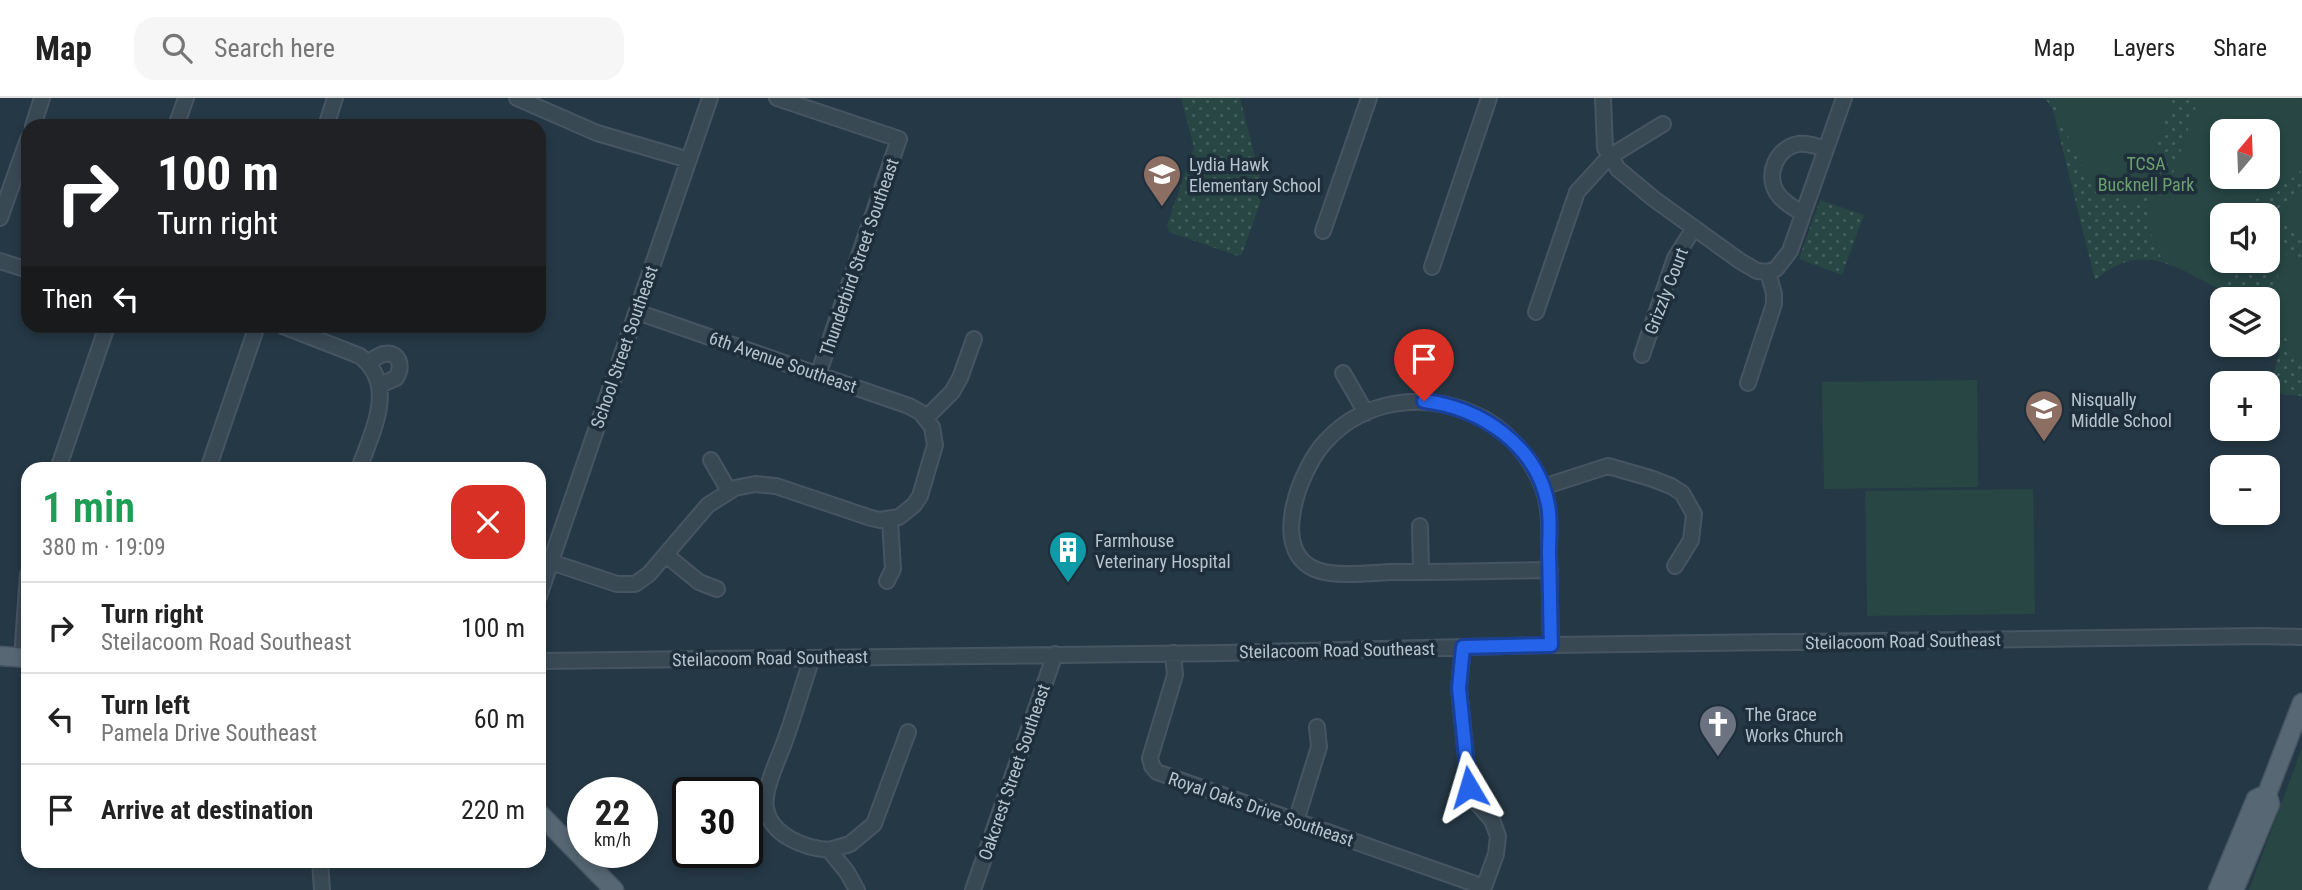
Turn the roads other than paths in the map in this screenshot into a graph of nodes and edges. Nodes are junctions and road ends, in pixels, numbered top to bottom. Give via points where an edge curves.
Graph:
1 (43, 98) edge
2 (186, 98) edge
3 (335, 98) edge
4 (517, 98) edge
5 (710, 98) edge
6 (778, 98) edge
7 (1369, 98) edge
8 (1489, 98) edge
9 (1603, 98) edge
10 (1844, 98) edge
11 (36, 119) edge
12 (178, 119) edge
13 (328, 119) edge
14 (1663, 124) dead end
15 (1825, 149) junction
16 (1609, 158) junction
17 (21, 159) edge
18 (689, 160) junction
19 (1803, 213) junction
20 (0, 218) edge
21 (1694, 228) junction
22 (1324, 230) dead end
23 (0, 261) edge
24 (1432, 267) dead end
25 (21, 268) edge
26 (1768, 272) junction
27 (637, 312) junction
28 (1535, 312) dead end
29 (105, 333) edge
30 (255, 333) edge
31 (302, 333) edge
32 (974, 339) dead end
33 (1642, 355) dead end
34 (368, 363) junction
35 (1343, 373) dead end
36 (818, 375) junction
37 (378, 380) junction
38 (1748, 383) dead end
39 (1366, 413) junction
40 (926, 418) junction
41 (711, 460) dead end
42 (60, 462) edge
43 (210, 462) edge
44 (361, 462) edge
45 (1543, 487) junction
46 (729, 491) junction
47 (890, 520) junction
48 (1420, 526) dead end
49 (666, 555) junction
50 (551, 562) junction
51 (1675, 566) dead end
52 (1550, 570) junction
53 (1421, 572) junction
54 (546, 576) edge
55 (887, 581) dead end
56 (717, 589) dead end
57 (2302, 637) edge
58 (1551, 645) junction
59 (1463, 647) junction
60 (1173, 653) junction
61 (1055, 654) junction
62 (0, 656) edge
63 (21, 658) edge
64 (812, 658) junction
65 (546, 662) edge
66 (2302, 703) edge
67 (1317, 727) dead end
68 (908, 732) dead end
69 (2267, 794) junction
70 (546, 821) edge
71 (1296, 821) junction
72 (829, 850) junction
73 (320, 868) edge
74 (1483, 889) edge
75 (322, 890) edge
76 (614, 890) edge
77 (857, 890) edge
78 (973, 890) edge
79 (2218, 890) edge
80 (2234, 890) edge

1 - 11 street
2 - 12 street
3 - 13 street
4 - 18 street via 597,133
5 - 18 street, School Street Southeast
6 - 36 street, Thunderbird Street Southeast via 899,139
7 - 22 street
8 - 24 street
9 - 16 street
10 - 15 street
14 - 16 street
15 - 19 street
15 - 19 street via 1797,145 1780,154 1773,167 1777,193
16 - 21 street via 1634,184
16 - 28 street via 1577,192
17 - 20 street
18 - 27 street, School Street Southeast
19 - 26 street via 1790,251
21 - 26 street via 1757,271
21 - 33 street, Grizzly Court via 1675,258
23 - 25 street
26 - 38 street via 1774,304
27 - 36 street, 6th Avenue Southeast
27 - 50 street, School Street Southeast
29 - 42 street
30 - 43 street
31 - 34 street via 348,350
32 - 40 street via 952,392
34 - 37 street
34 - 37 street via 387,354 398,359 401,366 396,378
35 - 39 street
36 - 40 street, 6th Avenue Southeast via 909,406
37 - 44 street via 380,402
39 - 45 street via 1416,401 1470,412 1514,443
39 - 53 street via 1327,439 1315,454 1295,498 1292,535 1305,562 1317,570
40 - 47 street via 935,446 920,496 907,512
41 - 46 street
45 - 51 street via 1602,467 1618,467 1671,486 1682,493 1694,514 1691,540
45 - 52 street
46 - 47 street via 755,484 776,486 871,518
46 - 49 street via 708,505
47 - 55 street via 893,569
48 - 53 street
49 - 50 street via 643,581 626,585
49 - 56 street via 699,582
50 - 54 street, School Street Southeast
52 - 53 street
52 - 58 street
57 - 58 street, Steilacoom Road Southeast
58 - 59 street, Steilacoom Road Southeast
59 - 60 street, Steilacoom Road Southeast
59 - 74 street via 1459,688 1468,778 1498,836
60 - 61 street, Steilacoom Road Southeast
60 - 71 street, Royal Oaks Drive Southeast via 1175,675 1151,749 1152,766 1157,772
61 - 64 street, Steilacoom Road Southeast
61 - 78 street, Oakcrest Street Southeast
62 - 63 main road
64 - 65 street, Steilacoom Road Southeast
64 - 72 street via 765,806 771,820 796,843
66 - 69 main road
67 - 71 street via 1319,747
68 - 72 street via 874,824 850,844
69 - 79 main road via 2256,799
69 - 80 main road via 2270,804
70 - 76 main road
71 - 74 street, Royal Oaks Drive Southeast
72 - 77 street
73 - 75 street

